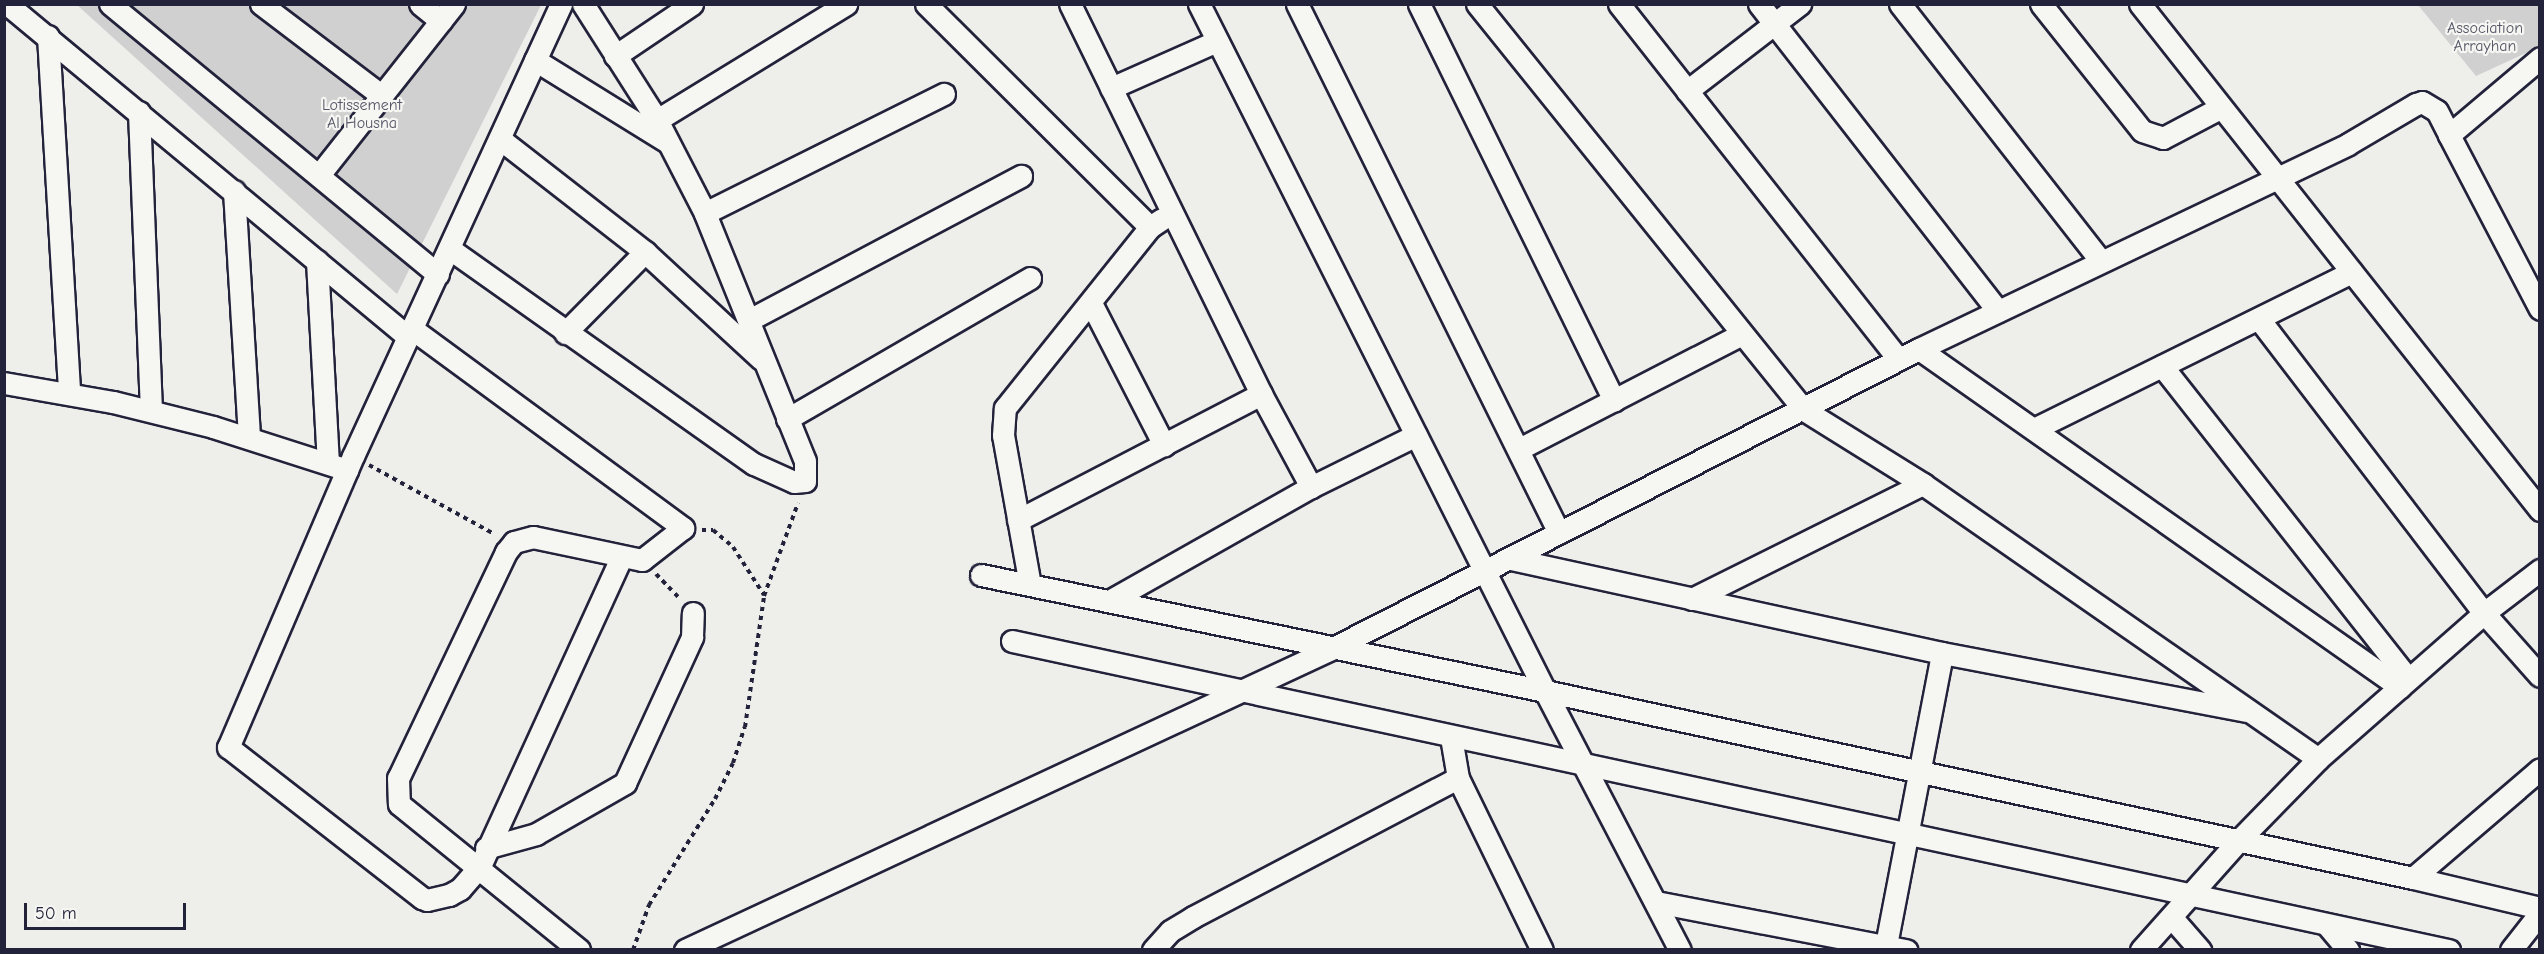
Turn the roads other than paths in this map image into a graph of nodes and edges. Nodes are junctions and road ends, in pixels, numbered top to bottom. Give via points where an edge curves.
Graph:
1 (7, 4) edge
2 (110, 4) edge
3 (261, 4) edge
4 (420, 4) edge
5 (561, 4) edge
6 (583, 4) edge
7 (692, 4) edge
8 (846, 4) edge
9 (926, 4) edge
10 (1070, 4) edge
11 (1199, 4) edge
12 (1297, 4) edge
13 (1419, 4) edge
14 (1477, 4) edge
15 (1619, 4) edge
16 (1759, 4) edge
17 (1800, 4) edge
18 (1900, 4) edge
19 (2042, 4) edge
20 (2140, 4) edge
21 (448, 13) edge
22 (1774, 24) junction
23 (48, 36) junction
24 (1217, 41) junction
25 (615, 56) junction
26 (2540, 58) edge
27 (535, 60) junction
28 (1111, 88) junction
29 (1687, 90) junction
30 (944, 94) dead end
31 (382, 96) junction
32 (2220, 108) junction
33 (139, 112) junction
34 (657, 120) junction
35 (2449, 135) junction
36 (500, 139) junction
37 (669, 143) junction
38 (319, 175) junction
39 (1021, 176) dead end
40 (2275, 177) junction
41 (234, 191) junction
42 (705, 213) junction
43 (1171, 213) junction
44 (1150, 227) junction
45 (450, 249) junction
46 (645, 252) junction
47 (317, 261) junction
48 (2101, 261) junction
49 (2351, 272) junction
50 (438, 274) junction
51 (1030, 278) dead end
52 (1091, 303) junction
53 (2540, 309) edge
54 (1998, 311) junction
55 (2259, 319) junction
56 (749, 320) junction
57 (409, 332) junction
58 (565, 333) junction
59 (1740, 335) junction
60 (1919, 349) junction
61 (1898, 359) junction
62 (762, 360) junction
63 (2162, 366) junction
64 (4, 382) edge
65 (69, 393) junction
66 (1261, 394) junction
67 (1614, 401) junction
68 (1803, 410) junction
69 (151, 411) junction
70 (787, 419) junction
71 (2036, 428) junction
72 (1416, 435) junction
73 (249, 438) junction
74 (1164, 445) junction
75 (1520, 449) junction
76 (343, 463) junction
77 (1923, 484) junction
78 (1311, 488) junction
79 (2540, 510) edge
80 (1018, 520) junction
81 (1559, 533) junction
82 (631, 559) junction
83 (1510, 559) junction
84 (1487, 569) junction
85 (2540, 570) edge
86 (981, 575) dead end
87 (1030, 585) junction
88 (1692, 599) junction
89 (1111, 600) junction
90 (693, 613) road end
91 (2484, 613) junction
92 (1012, 641) dead end
93 (1331, 649) junction
94 (1942, 653) junction
95 (2540, 676) edge
96 (2404, 683) junction
97 (1245, 690) junction
98 (1545, 691) junction
99 (2256, 713) junction
100 (1451, 736) junction
101 (2318, 759) junction
102 (1583, 763) junction
103 (2540, 769) edge
104 (1919, 772) junction
105 (1458, 778) junction
106 (1906, 831) junction
107 (2239, 840) junction
108 (483, 857) junction
109 (2413, 878) junction
110 (2194, 892) junction
111 (1656, 902) junction
112 (2540, 910) edge
113 (2172, 918) junction
114 (2327, 925) junction
115 (1800, 929) junction
116 (1896, 947) edge
117 (579, 950) edge
118 (685, 950) edge
119 (1154, 950) edge
120 (1542, 950) edge
121 (1680, 950) edge
122 (1809, 950) edge
123 (2141, 950) edge
124 (2200, 950) edge
125 (2348, 950) edge
126 (2449, 950) edge
127 (2511, 950) edge

1 - 23 street
2 - 38 street
3 - 31 street
4 - 21 street
5 - 27 street
6 - 25 street
7 - 25 street
8 - 34 street
9 - 44 street
10 - 28 street
11 - 24 street
12 - 75 street
13 - 67 street
14 - 59 street
15 - 29 street
16 - 22 street
17 - 22 street
18 - 48 street
19 - 32 street via 2142,131 2163,138
20 - 32 street
21 - 31 street
22 - 29 street
22 - 54 street
23 - 33 street
23 - 65 street
24 - 28 street
24 - 72 street
25 - 34 street
26 - 35 street
27 - 36 street
27 - 37 street
28 - 43 street
29 - 61 street
30 - 42 street
31 - 38 street
32 - 40 street
33 - 41 street
33 - 69 street
34 - 37 street
35 - 40 street via 2437,111 2422,102 2348,144
35 - 53 street
36 - 45 street
36 - 46 street
37 - 42 street
38 - 50 street
39 - 56 street
40 - 48 street
40 - 49 street
41 - 47 street
41 - 73 street
42 - 56 street
43 - 44 street
43 - 66 street
44 - 52 street
45 - 50 street
45 - 58 street
46 - 58 street
46 - 62 street
47 - 57 street
47 - 76 street
48 - 54 street
49 - 55 street
49 - 79 street
50 - 57 street
51 - 70 street
52 - 74 street
52 - 80 street via 1014,391 1005,408 1003,435
54 - 60 street
55 - 63 street
55 - 91 street
56 - 62 street
57 - 76 street
57 - 82 street via 684,528
58 - 70 street via 754,464 794,483 805,480 805,461
59 - 67 street
59 - 68 street
60 - 61 street
60 - 71 street
61 - 68 street
62 - 70 street
63 - 71 street
63 - 96 street
64 - 65 street
65 - 69 street
66 - 74 street
66 - 78 street
67 - 75 street
68 - 77 street
68 - 81 street
69 - 73 street
71 - 96 street
72 - 78 street
72 - 84 street
73 - 76 street
74 - 80 street
75 - 81 street
76 - 108 street via 228,747 427,900 460,889
77 - 88 street
77 - 99 street
78 - 89 street
80 - 87 street
81 - 83 street
82 - 108 street
82 - 108 street via 533,537 521,537 512,544 398,778 399,804
83 - 84 street
83 - 88 street
84 - 93 street
84 - 98 street
85 - 91 street
86 - 87 street
87 - 89 street
88 - 94 street
89 - 93 street
90 - 108 street via 692,637 625,783 536,834
91 - 95 street
91 - 96 street
92 - 97 street
93 - 97 street
93 - 98 street
94 - 99 street
94 - 104 street
96 - 101 street
97 - 100 street
97 - 118 street
98 - 102 street
98 - 104 street
99 - 101 street
100 - 102 street
100 - 105 street
101 - 107 street
102 - 106 street
102 - 111 street
103 - 109 street
104 - 106 street
104 - 107 street
105 - 119 street via 1193,917 1170,931
105 - 120 street
106 - 110 street
106 - 116 street
107 - 109 street
107 - 110 street
108 - 117 street
109 - 112 street
110 - 113 street
110 - 114 street
111 - 115 street
111 - 121 street
112 - 127 street
113 - 123 street
113 - 124 street
114 - 125 street
114 - 126 street
115 - 116 street
115 - 122 street

